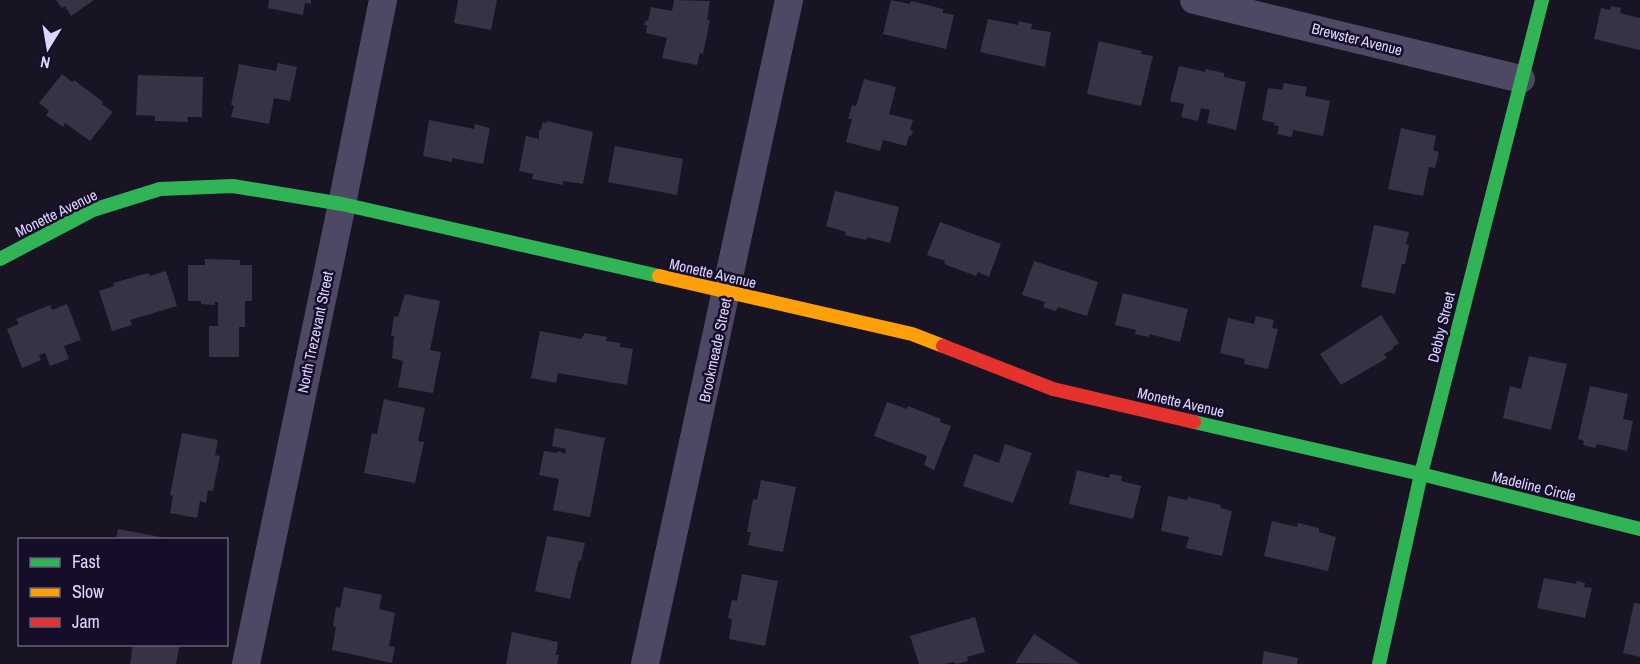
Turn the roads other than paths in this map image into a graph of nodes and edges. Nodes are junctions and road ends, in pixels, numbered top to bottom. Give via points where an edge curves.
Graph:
1 (383, 0) edge
2 (789, 0) edge
3 (1194, 0) edge
4 (1542, 0) edge
5 (1521, 79) junction
6 (342, 204) junction
7 (0, 259) edge
8 (727, 293) junction
9 (1421, 474) junction
10 (1640, 529) edge
11 (246, 664) edge
12 (645, 664) edge
13 (1379, 664) edge

1 - 6 street, North Trezevant Street
2 - 8 street, Brookmeade Street
3 - 5 street, Brewster Avenue
4 - 5 street, Debby Street
5 - 9 street, Debby Street
6 - 7 street, Monette Avenue via 233,186 160,189 93,210
6 - 8 street, Monette Avenue
6 - 11 street, North Trezevant Street
8 - 9 street, Monette Avenue via 912,334 1053,389
8 - 12 street, Brookmeade Street
9 - 10 street, Madeline Circle
9 - 13 street, Debby Street

